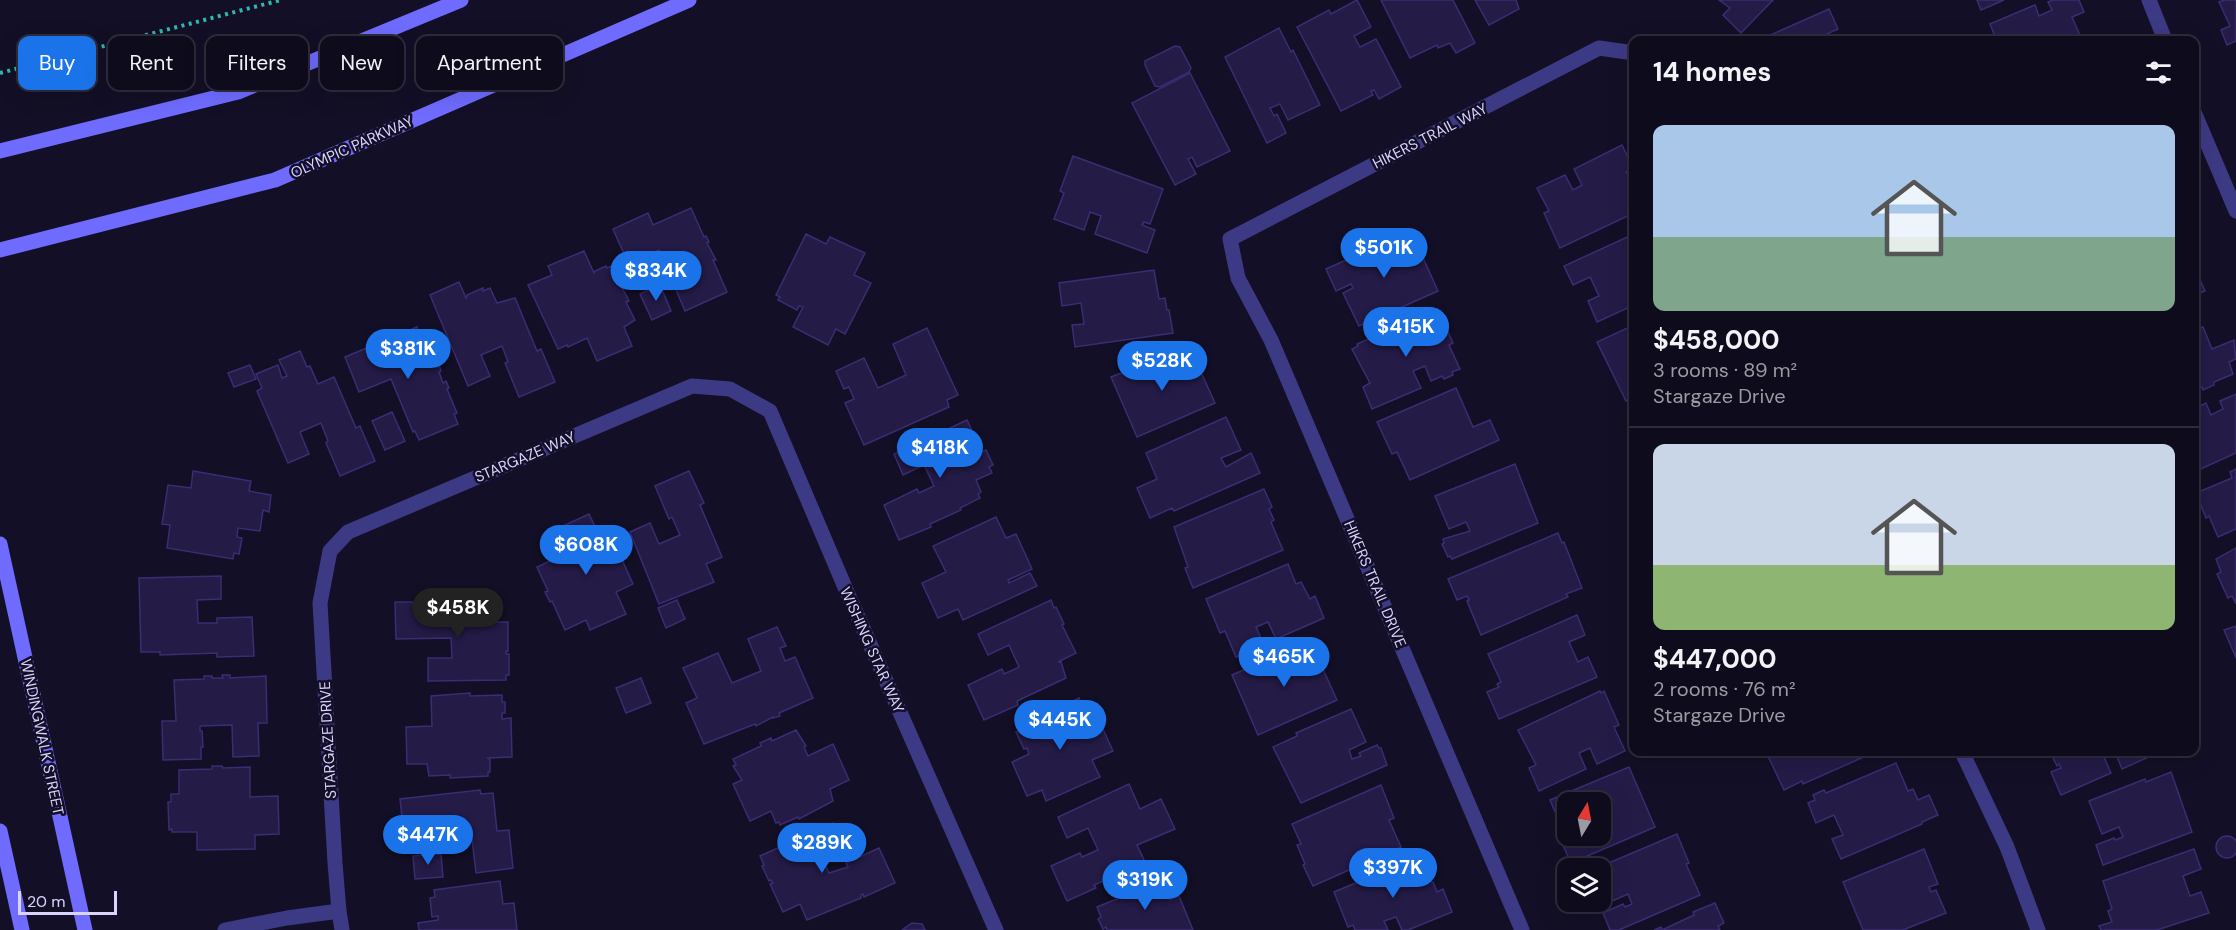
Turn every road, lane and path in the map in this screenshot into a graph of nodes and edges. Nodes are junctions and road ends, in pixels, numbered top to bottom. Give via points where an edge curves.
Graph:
1 (281, 0) edge
2 (461, 0) edge
3 (689, 0) edge
4 (2149, 0) edge
5 (2163, 36) edge
6 (1629, 52) edge
7 (0, 73) edge
8 (2199, 124) edge
9 (0, 151) edge
10 (2236, 211) edge
11 (1230, 239) joint
12 (0, 249) edge
13 (730, 389) joint
14 (0, 544) edge
15 (330, 551) joint
16 (1964, 756) edge
17 (0, 831) edge
18 (339, 911) junction
19 (22, 930) edge
20 (85, 930) edge
21 (225, 930) edge
22 (342, 930) edge
23 (996, 930) edge
24 (1522, 930) edge
25 (2038, 930) edge

1 - 7 path
2 - 9 main road via 238,92
3 - 12 main road, OLYMPIC PARKWAY via 275,180
4 - 5 street
6 - 11 street, HIKERS TRAIL WAY via 1599,48
8 - 10 street
11 - 24 street, HIKERS TRAIL DRIVE via 1238,278 1271,340
13 - 15 street, STARGAZE WAY via 692,386 348,532
13 - 23 street, WISHING STAR WAY via 770,411
14 - 20 main road, WINDINGWALK STREET
15 - 18 street, STARGAZE DRIVE via 320,603
16 - 25 street via 2007,848
17 - 19 main road
18 - 21 street
18 - 22 street, STARGAZE DRIVE

